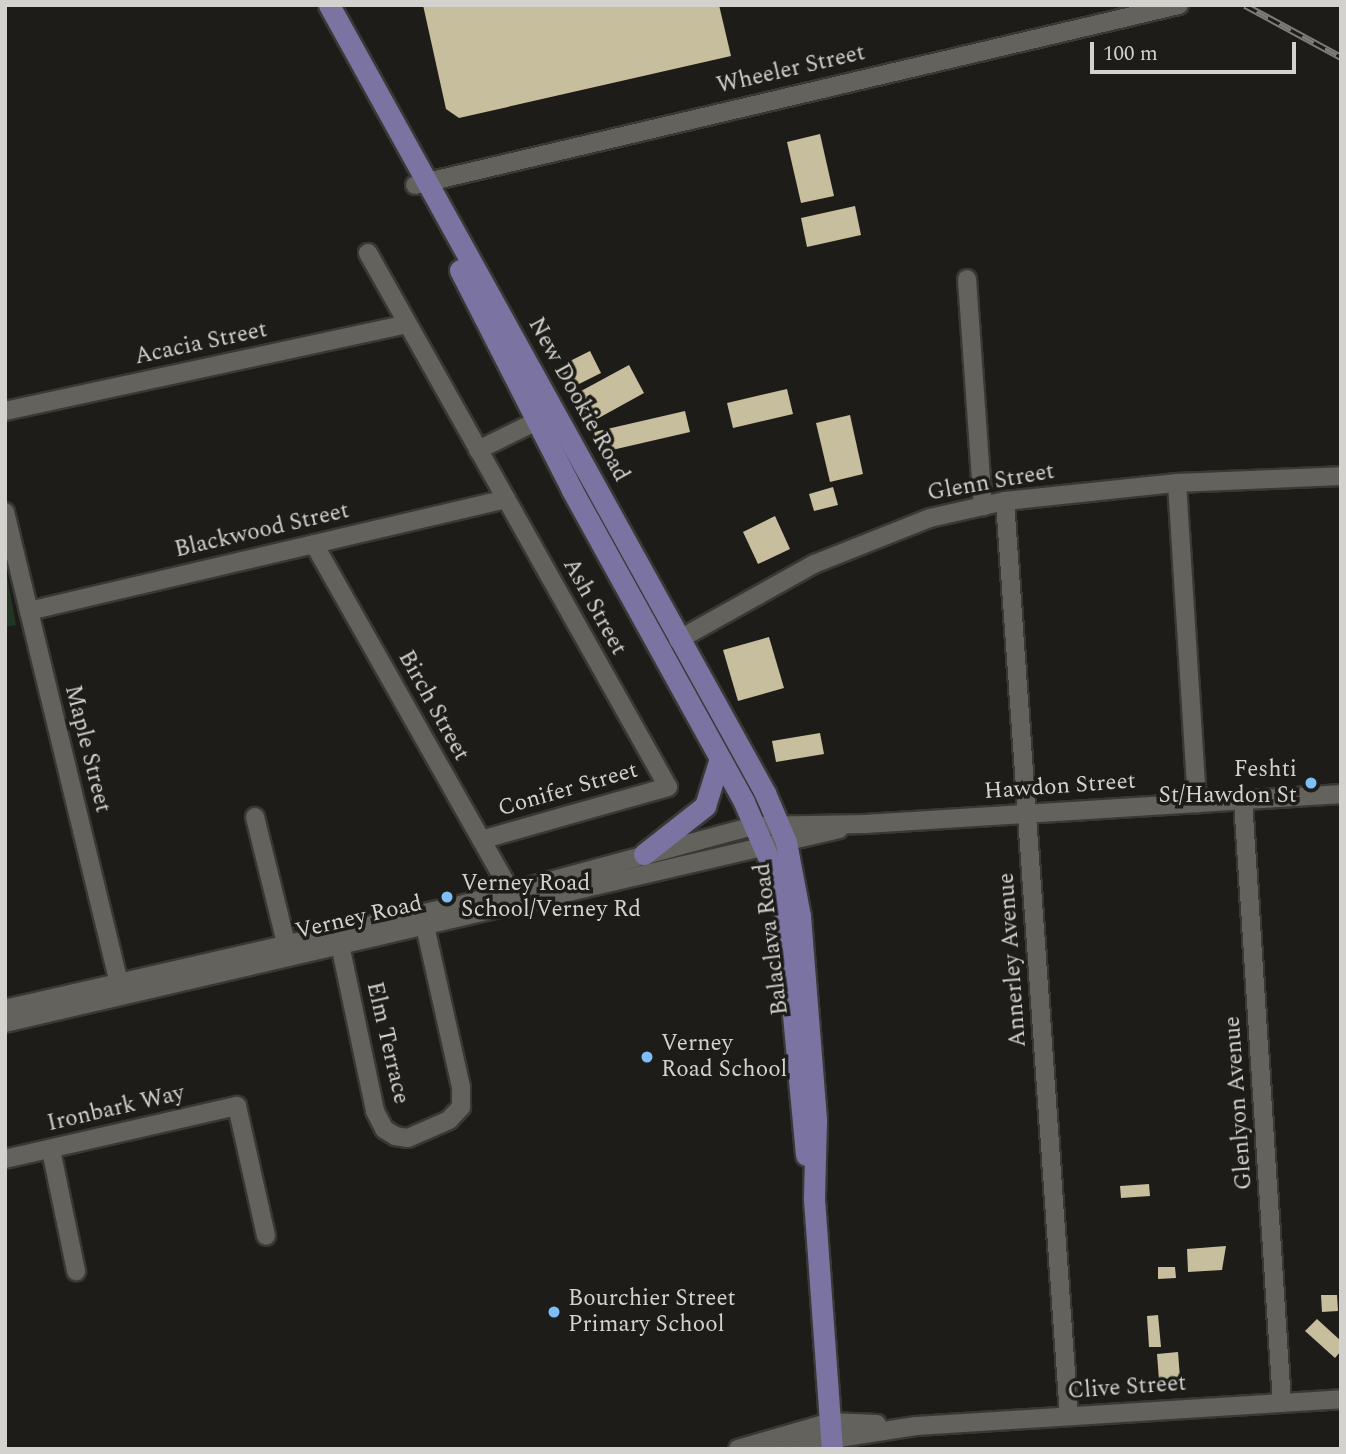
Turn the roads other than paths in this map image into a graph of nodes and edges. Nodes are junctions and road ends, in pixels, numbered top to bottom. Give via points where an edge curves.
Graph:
1 (314, 5) edge
2 (329, 5) edge
3 (1179, 5) edge
4 (421, 183) junction
5 (368, 253) dead end
6 (967, 279) dead end
7 (407, 324) junction
8 (5, 411) edge
9 (546, 416) junction
10 (478, 450) junction
11 (1341, 476) edge
12 (1177, 483) junction
13 (506, 499) junction
14 (1005, 501) junction
15 (983, 506) junction
16 (5, 512) edge
17 (314, 544) junction
18 (29, 611) junction
19 (678, 639) junction
20 (720, 758) junction
21 (668, 787) joint
22 (1341, 794) edge
23 (1243, 800) junction
24 (1197, 803) junction
25 (1027, 814) junction
26 (255, 817) dead end
27 (753, 826) junction
28 (781, 832) junction
29 (481, 840) junction
30 (763, 847) junction
31 (644, 854) junction
32 (510, 891) junction
33 (424, 920) junction
34 (339, 940) junction
35 (289, 952) junction
36 (121, 989) junction
37 (5, 1009) edge
38 (5, 1023) edge
39 (51, 1150) junction
40 (5, 1159) edge
41 (814, 1199) junction
42 (266, 1236) dead end
43 (76, 1271) dead end
44 (1341, 1399) edge
45 (1282, 1403) junction
46 (1069, 1416) junction
47 (832, 1437) edge
48 (764, 1445) edge
49 (738, 1449) edge

1 - 4 main road, New Dookie Road
2 - 4 main road, New Dookie Road
3 - 4 street, Wheeler Street
4 - 9 main road, New Dookie Road
5 - 7 street, Ash Street
6 - 15 street
7 - 8 street, Acacia Street
7 - 10 street, Ash Street
9 - 10 street
9 - 19 main road, New Dookie Road
9 - 20 main road, New Dookie Road
10 - 13 street, Ash Street
11 - 12 street, Glenn Street
12 - 14 street, Glenn Street
12 - 24 street
13 - 17 street, Blackwood Street
13 - 21 street, Ash Street
14 - 15 street, Glenn Street
14 - 25 street, Annerley Avenue
15 - 19 street, Glenn Street via 874,537 814,564
16 - 18 street, Maple Street
17 - 18 street, Blackwood Street
17 - 29 street, Birch Street
18 - 36 street, Maple Street
19 - 28 main road, New Dookie Road
20 - 27 main road, New Dookie Road
20 - 31 main road via 705,806
21 - 29 street, Conifer Street
22 - 23 street, Hawdon Street
23 - 24 street, Hawdon Street
23 - 45 street, Glenlyon Avenue
24 - 25 street, Hawdon Street
25 - 28 street, Hawdon Street
25 - 46 street, Annerley Avenue
26 - 35 street
27 - 28 street, Hawdon Street
27 - 30 main road, Balaclava Road
27 - 31 street, Verney Road
28 - 30 street, Hawdon Street
28 - 41 main road, Balaclava Road via 800,916 816,1120
29 - 32 street, Birch Street
30 - 33 street, Verney Road
30 - 41 main road, Balaclava Road via 782,896 801,1127
31 - 32 street, Verney Road
32 - 33 street, Verney Road
33 - 34 street, Verney Road
33 - 34 street, Elm Terrace via 461,1087 461,1107 449,1119 408,1138 384,1129 375,1111
34 - 35 street, Verney Road
35 - 36 street, Verney Road
36 - 37 street, Verney Road
36 - 38 street, Verney Road
39 - 40 street, Ironbark Way
39 - 42 street, Ironbark Way via 237,1106
39 - 43 street
41 - 47 main road, Balaclava Road
44 - 45 street, Clive Street
45 - 46 street, Clive Street
46 - 47 street, Clive Street via 916,1426
47 - 48 street, Clive Street
48 - 49 street, Clive Street

